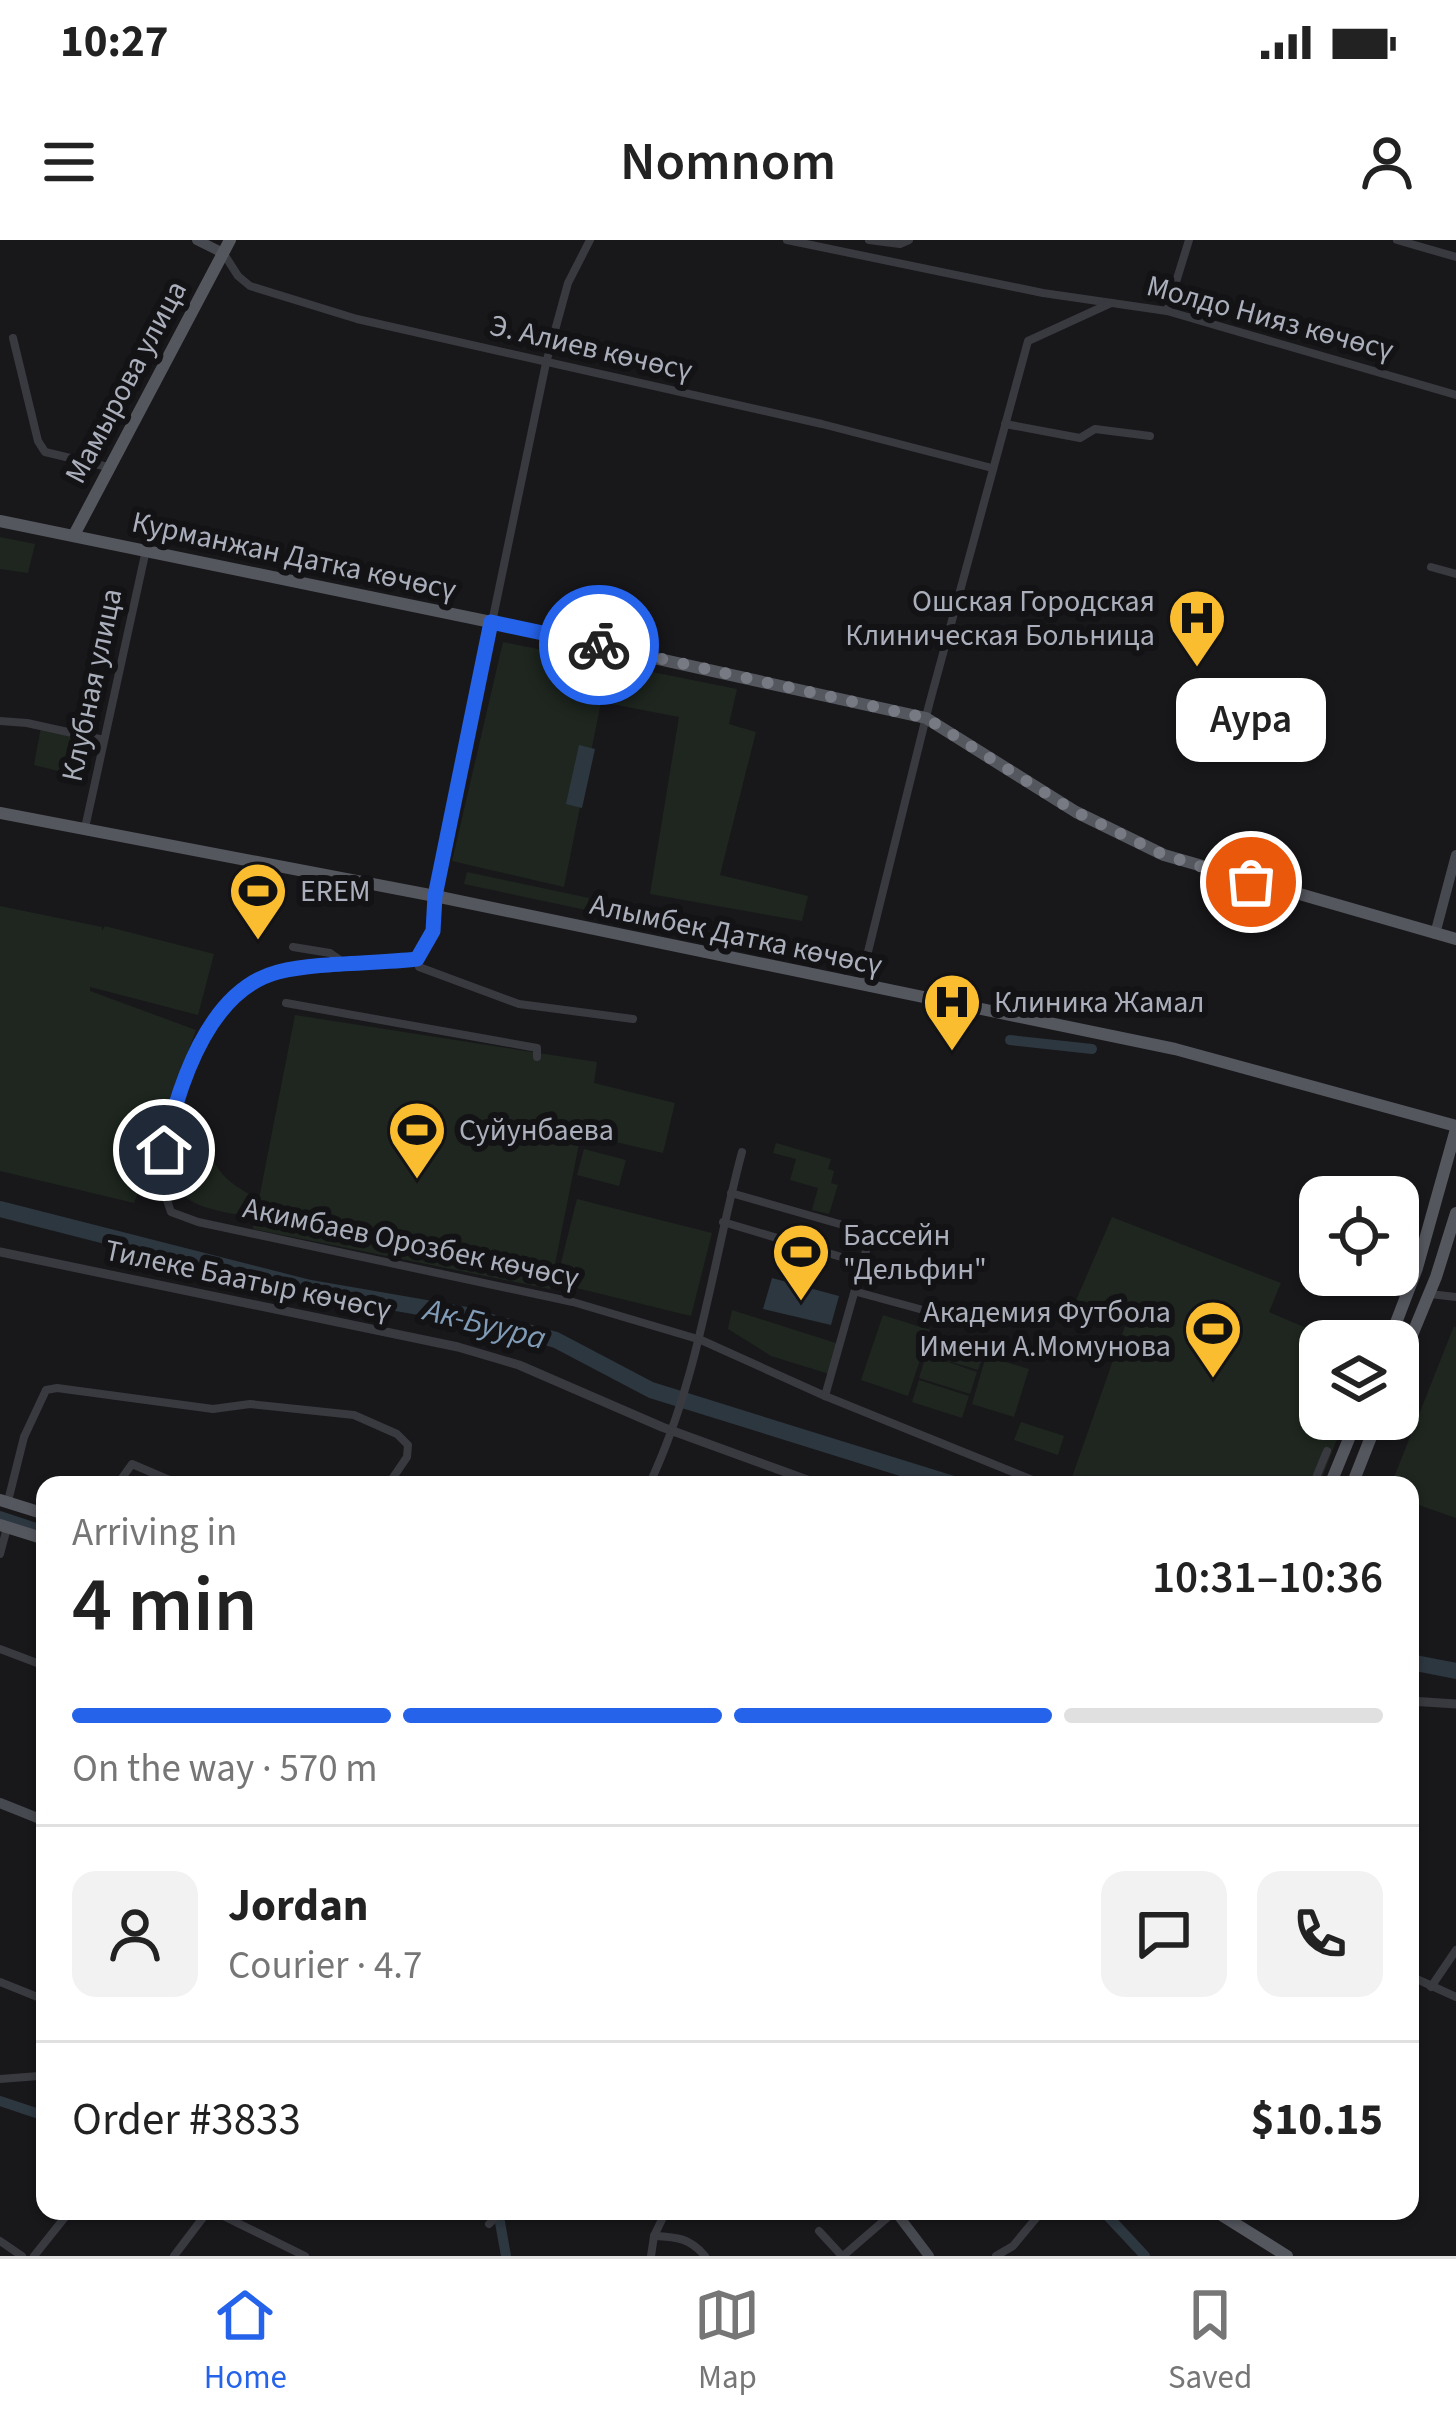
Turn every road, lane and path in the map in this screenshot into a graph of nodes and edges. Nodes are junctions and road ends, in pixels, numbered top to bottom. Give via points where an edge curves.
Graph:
1 (197, 240) edge
2 (590, 240) edge
3 (788, 240) edge
4 (837, 240) edge
5 (869, 240) edge
6 (909, 240) edge
7 (1189, 240) edge
8 (1397, 240) edge
9 (226, 246) edge
10 (824, 247) junction
11 (1456, 257) edge
12 (1111, 303) junction
13 (1167, 311) junction
14 (13, 338) dead end
15 (547, 363) junction
16 (1456, 394) edge
17 (1004, 424) junction
18 (1150, 436) dead end
19 (109, 467) junction
20 (992, 468) junction
21 (0, 521) edge
22 (74, 535) junction
23 (146, 550) junction
24 (1431, 567) dead end
25 (1456, 574) edge
26 (491, 622) junction
27 (926, 718) junction
28 (0, 721) edge
29 (104, 740) junction
30 (0, 813) edge
31 (84, 829) junction
32 (1456, 855) edge
33 (435, 896) junction
34 (1435, 934) junction
35 (1456, 939) edge
36 (293, 946) dead end
37 (417, 959) junction
38 (348, 966) junction
39 (860, 986) junction
40 (286, 1003) dead end
41 (633, 1019) dead end
42 (537, 1057) dead end
43 (1456, 1128) edge
44 (742, 1152) dead end
45 (731, 1193) junction
46 (1456, 1213) edge
47 (723, 1222) junction
48 (0, 1252) edge
49 (865, 1264) junction
50 (1419, 1264) edge
51 (857, 1292) junction
52 (1429, 1294) junction
53 (1456, 1297) edge
54 (1418, 1320) edge
55 (971, 1323) dead end
56 (701, 1340) junction
57 (825, 1396) junction
58 (674, 1431) junction
59 (1348, 1440) edge
60 (1370, 1440) edge
61 (1328, 1451) dead end
62 (123, 1476) edge
63 (160, 1476) edge
64 (394, 1476) edge
65 (653, 1476) edge
66 (796, 1476) edge
67 (1023, 1476) edge
68 (1317, 1476) edge
69 (1334, 1476) edge
70 (1356, 1476) edge
71 (4, 1501) edge
72 (36, 1511) edge
73 (4, 1527) edge
74 (36, 1536) edge
75 (0, 1554) edge
76 (0, 1648) edge
77 (36, 1662) edge
78 (1419, 1701) edge
79 (1456, 1704) edge
80 (0, 1803) edge
81 (36, 1817) edge
82 (1456, 1950) edge
83 (1419, 1981) edge
84 (0, 1982) edge
85 (1431, 1987) junction
86 (36, 1996) edge
87 (1456, 1997) edge
88 (36, 2077) edge
89 (0, 2079) edge
90 (63, 2220) edge
91 (203, 2220) edge
92 (229, 2220) edge
93 (662, 2220) edge
94 (884, 2220) edge
95 (902, 2220) edge
96 (1035, 2220) edge
97 (1229, 2220) edge
98 (819, 2231) dead end
99 (654, 2236) junction
100 (0, 2241) edge
101 (22, 2256) edge
102 (34, 2256) edge
103 (175, 2256) edge
104 (305, 2256) edge
105 (651, 2256) edge
106 (705, 2256) edge
107 (842, 2256) edge
108 (928, 2256) edge
109 (995, 2256) edge
110 (1287, 2256) edge

1 - 9 main road, Э. Алиев көчөсү
2 - 15 street via 568,284
3 - 10 street, Молдо Нияз көчөсү
4 - 10 street
5 - 6 street
7 - 13 street
8 - 11 street
9 - 15 street, Э. Алиев көчөсү via 238,276 264,292
9 - 19 main road, Мамырова улица
10 - 12 street, Молдо Нияз көчөсү
12 - 13 street, Молдо Нияз көчөсү
12 - 17 street via 1028,341
13 - 16 street, Молдо Нияз көчөсү
14 - 19 street via 45,452
15 - 20 street, Э. Алиев көчөсү
15 - 26 street
17 - 18 street via 1080,438 1095,429
17 - 20 street
19 - 22 main road, Мамырова улица
20 - 27 street
21 - 22 main road, Курманжан Датка көчөсү
22 - 23 main road, Курманжан Датка көчөсү
23 - 26 main road, Курманжан Датка көчөсү
23 - 29 street, Клубная улица
24 - 25 street
26 - 27 main road, Курманжан Датка көчөсү
26 - 33 street
27 - 34 main road, Курманжан Датка көчөсү via 1076,812 1164,855
27 - 39 street
28 - 29 street
29 - 31 street, Клубная улица
30 - 31 main road, Алымбек Датка көчөсү
31 - 33 main road, Алымбек Датка көчөсү
32 - 34 main road
33 - 37 street via 433,931
33 - 39 main road, Алымбек Датка көчөсү
34 - 35 main road, Курманжан Датка көчөсү
36 - 38 street via 330,952
37 - 38 street, Акимбаев Орозбек көчөсү
37 - 41 street via 419,967 519,1004
38 - 56 street, Акимбаев Орозбек көчөсү via 270,974 220,1011 169,1126 158,1174 170,1212 573,1302
39 - 43 main road, Алымбек Датка көчөсү via 1175,1049
40 - 42 street via 538,1048
43 - 50 main road
44 - 45 street
45 - 47 street
45 - 49 street via 872,1233
46 - 52 main road
47 - 49 street
47 - 56 street
48 - 58 street, Тилеке Баатыр көчөсү via 458,1347
49 - 51 street
51 - 55 street
51 - 57 street
52 - 53 street
52 - 54 main road
56 - 57 street
56 - 58 street
57 - 67 street
58 - 65 street
58 - 66 street, Тилеке Баатыр көчөсү
59 - 69 main road
60 - 70 main road
61 - 68 street
62 - 63 street via 132,1464
64 - 71 street via 408,1445 354,1414 250,1404 213,1409 57,1388 36,1407
71 - 72 main road
73 - 74 main road
73 - 75 street
76 - 77 street
78 - 79 street
80 - 81 main road
82 - 85 street
83 - 85 street
84 - 86 street
85 - 87 street
88 - 89 street
90 - 102 street
91 - 103 street
92 - 104 street
93 - 99 street
94 - 107 street
95 - 108 main road
96 - 109 street
97 - 110 main road
98 - 107 street
99 - 105 street
99 - 106 street via 682,2237
100 - 101 street

